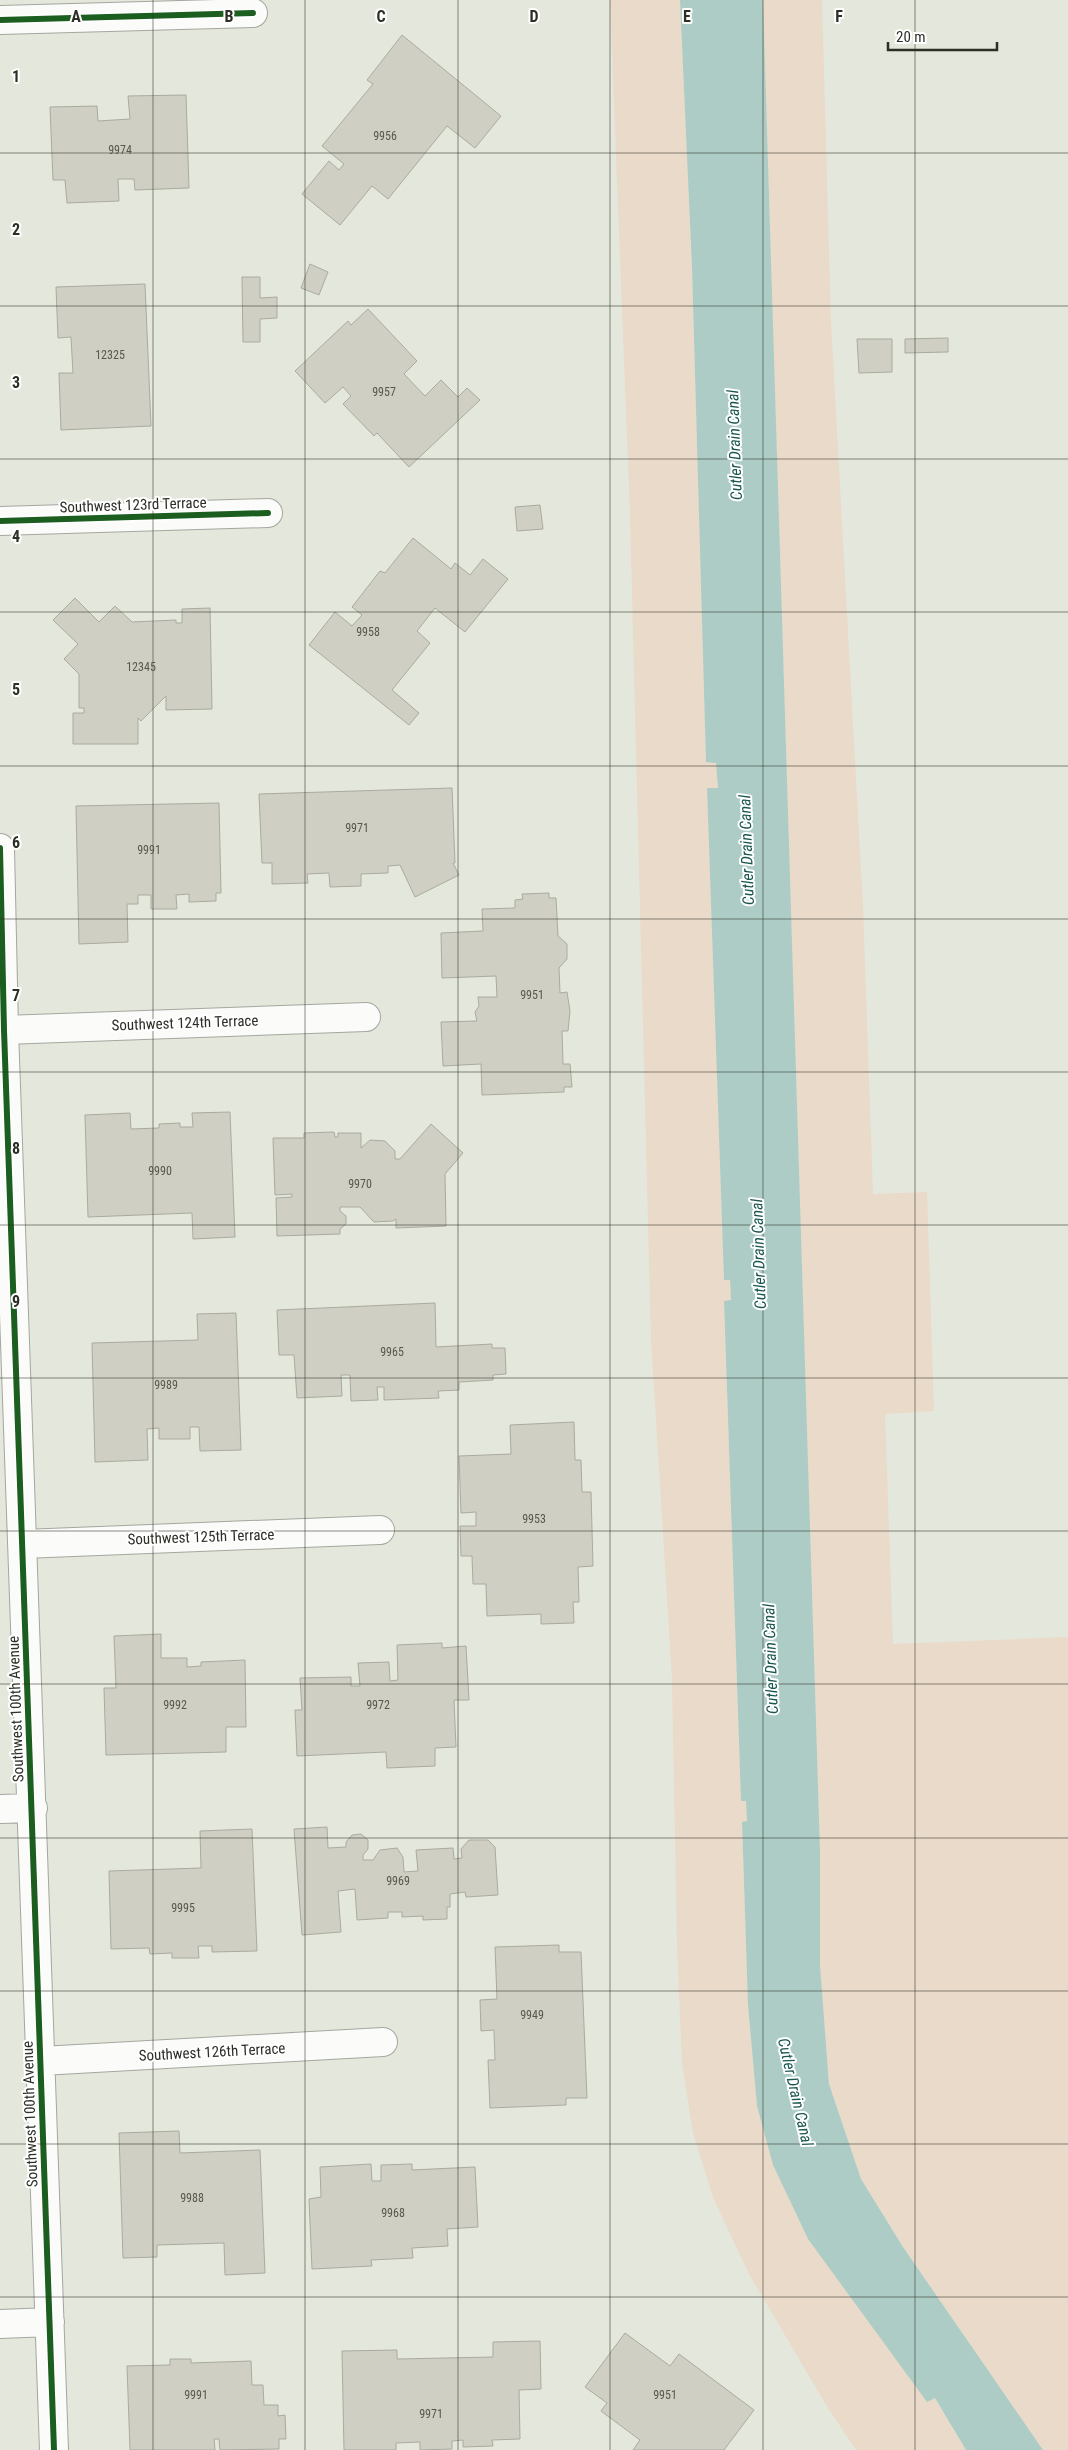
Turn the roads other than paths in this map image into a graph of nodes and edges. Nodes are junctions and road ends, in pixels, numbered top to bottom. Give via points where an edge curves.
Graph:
1 (253, 13) dead end
2 (0, 20) edge
3 (268, 513) dead end
4 (0, 521) edge
5 (0, 848) edge
6 (366, 1017) dead end
7 (4, 1030) junction
8 (7, 1267) edge
9 (7, 1310) edge
10 (380, 1530) dead end
11 (23, 1544) junction
12 (33, 1808) junction
13 (0, 1809) edge
14 (383, 2042) dead end
15 (41, 2061) junction
16 (50, 2322) junction
17 (0, 2324) edge
18 (54, 2450) edge

1 - 2 street
3 - 4 street, Southwest 123rd Terrace
5 - 7 street, Southwest 100th Avenue
6 - 7 street, Southwest 124th Terrace
7 - 8 street, Southwest 100th Avenue
8 - 9 street, Southwest 100th Avenue
9 - 11 street, Southwest 100th Avenue
10 - 11 street, Southwest 125th Terrace
11 - 12 street, Southwest 100th Avenue
12 - 13 street
12 - 15 street, Southwest 100th Avenue
14 - 15 street, Southwest 126th Terrace
15 - 16 street, Southwest 100th Avenue
16 - 17 street
16 - 18 street, Southwest 100th Avenue

